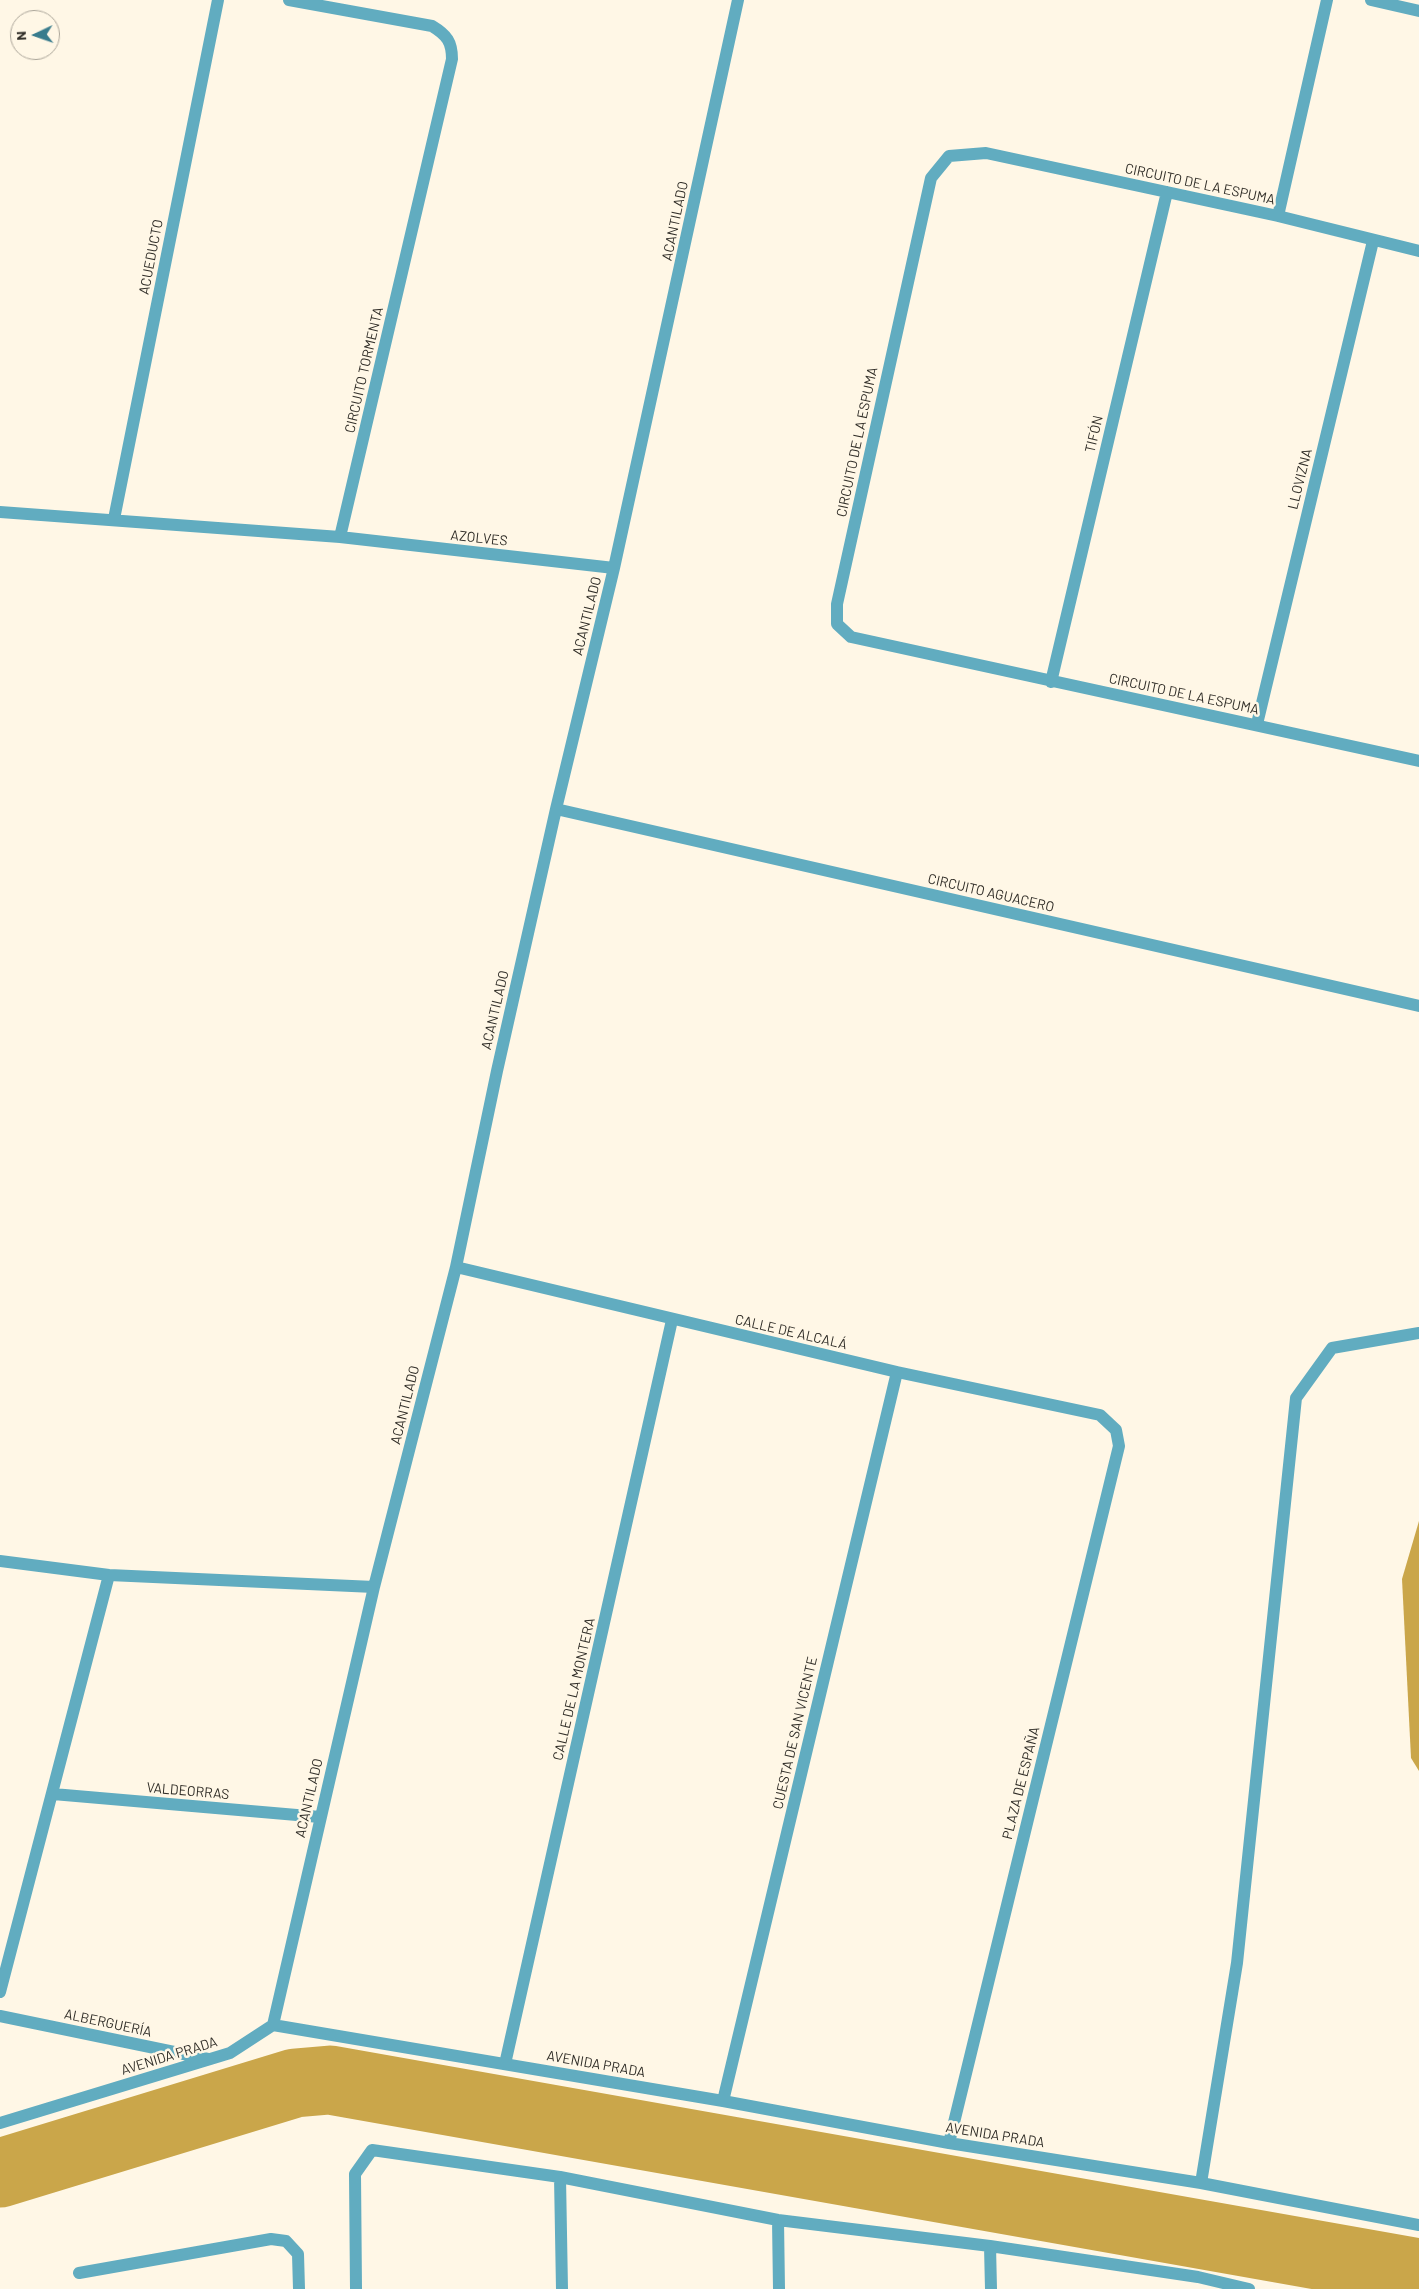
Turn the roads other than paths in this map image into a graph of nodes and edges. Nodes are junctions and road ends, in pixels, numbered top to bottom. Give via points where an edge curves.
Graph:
1 (218, 0) edge
2 (289, 0) edge
3 (738, 0) edge
4 (1327, 0) edge
5 (1371, 0) edge
6 (1419, 11) edge
7 (1167, 192) junction
8 (1278, 216) junction
9 (1373, 240) junction
10 (1419, 250) edge
11 (0, 512) edge
12 (114, 519) junction
13 (340, 537) junction
14 (614, 568) junction
15 (1050, 682) junction
16 (1257, 724) junction
17 (1419, 761) edge
18 (556, 809) junction
19 (1419, 1006) edge
20 (456, 1267) junction
21 (672, 1320) junction
22 (1419, 1333) edge
23 (897, 1372) junction
24 (1116, 1430) joint
25 (0, 1561) edge
26 (109, 1575) junction
27 (374, 1587) junction
28 (53, 1794) junction
29 (320, 1817) junction
30 (0, 1992) edge
31 (0, 2016) edge
32 (273, 2025) junction
33 (210, 2059) junction
34 (505, 2064) junction
35 (723, 2101) junction
36 (0, 2123) edge
37 (949, 2143) junction
38 (560, 2177) junction
39 (1201, 2183) junction
40 (778, 2220) junction
41 (1419, 2225) edge
42 (990, 2246) junction
43 (79, 2272) dead end
44 (1198, 2283) edge
45 (299, 2289) edge
46 (356, 2289) edge
47 (562, 2289) edge
48 (779, 2289) edge
49 (991, 2289) edge
50 (1249, 2289) edge

1 - 12 street, ACUEDUCTO
2 - 13 street, CIRCUITO TORMENTA via 432,26 452,45 452,59
3 - 14 street, ACANTILADO
4 - 8 street
5 - 6 street
7 - 8 street, CIRCUITO DE LA ESPUMA
7 - 15 street, TIFÓN
7 - 15 street, CIRCUITO DE LA ESPUMA via 986,153 949,156 931,178 837,604 837,624 851,637
8 - 9 street, CIRCUITO DE LA ESPUMA
9 - 10 street, CIRCUITO DE LA ESPUMA
9 - 16 street, LLOVIZNA
11 - 12 street
12 - 13 street
13 - 14 street, AZOLVES
14 - 18 street, ACANTILADO
15 - 16 street, CIRCUITO DE LA ESPUMA
16 - 17 street, CIRCUITO DE LA ESPUMA
18 - 19 street, CIRCUITO AGUACERO
18 - 20 street, ACANTILADO
20 - 21 street, CALLE DE ALCALÁ
20 - 27 street, ACANTILADO
21 - 23 street, CALLE DE ALCALÁ
21 - 34 street, CALLE DE LA MONTERA
22 - 39 street via 1332,1348 1296,1398 1236,1963
23 - 24 street, CALLE DE ALCALÁ via 1100,1415
23 - 35 street, CUESTA DE SAN VICENTE
24 - 37 street, PLAZA DE ESPAÑA via 1116,1456
25 - 26 street
26 - 27 street
26 - 28 street
27 - 29 street, ACANTILADO
28 - 29 street, VALDEORRAS
28 - 30 street
29 - 32 street, ACANTILADO
31 - 33 street, ALBERGUERÍA
32 - 33 street, AVENIDA PRADA via 230,2053
32 - 34 street, AVENIDA PRADA
33 - 36 street, AVENIDA PRADA
34 - 35 street, AVENIDA PRADA
35 - 37 street, AVENIDA PRADA
37 - 39 street, AVENIDA PRADA
38 - 40 street
38 - 46 street via 372,2150 355,2174
38 - 47 street
39 - 41 street, AVENIDA PRADA
40 - 42 street
40 - 48 street
42 - 44 street
42 - 49 street
43 - 45 street via 271,2239 286,2241 298,2254
44 - 50 street

